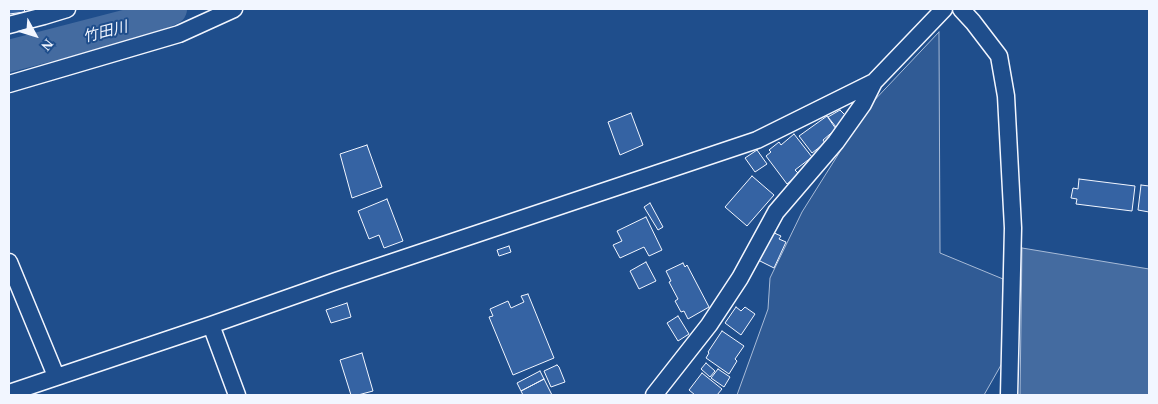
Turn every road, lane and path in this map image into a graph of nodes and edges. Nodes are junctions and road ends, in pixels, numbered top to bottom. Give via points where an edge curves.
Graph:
1 (67, 9) edge
2 (234, 9) edge
3 (944, 9) edge
4 (962, 9) edge
5 (43, 13) edge
6 (9, 25) edge
7 (874, 82) junction
8 (9, 84) edge
9 (9, 262) edge
10 (211, 325) junction
11 (56, 376) junction
12 (9, 393) edge
13 (237, 395) edge
14 (654, 395) edge
15 (1009, 395) edge

1 - 5 street
2 - 8 street via 179,34
3 - 7 street
4 - 15 street via 999,56 1006,96 1013,228
5 - 6 street
7 - 10 street via 757,140
7 - 14 street via 836,142 776,212 715,318
9 - 11 street
10 - 11 street
10 - 13 street
11 - 12 street

